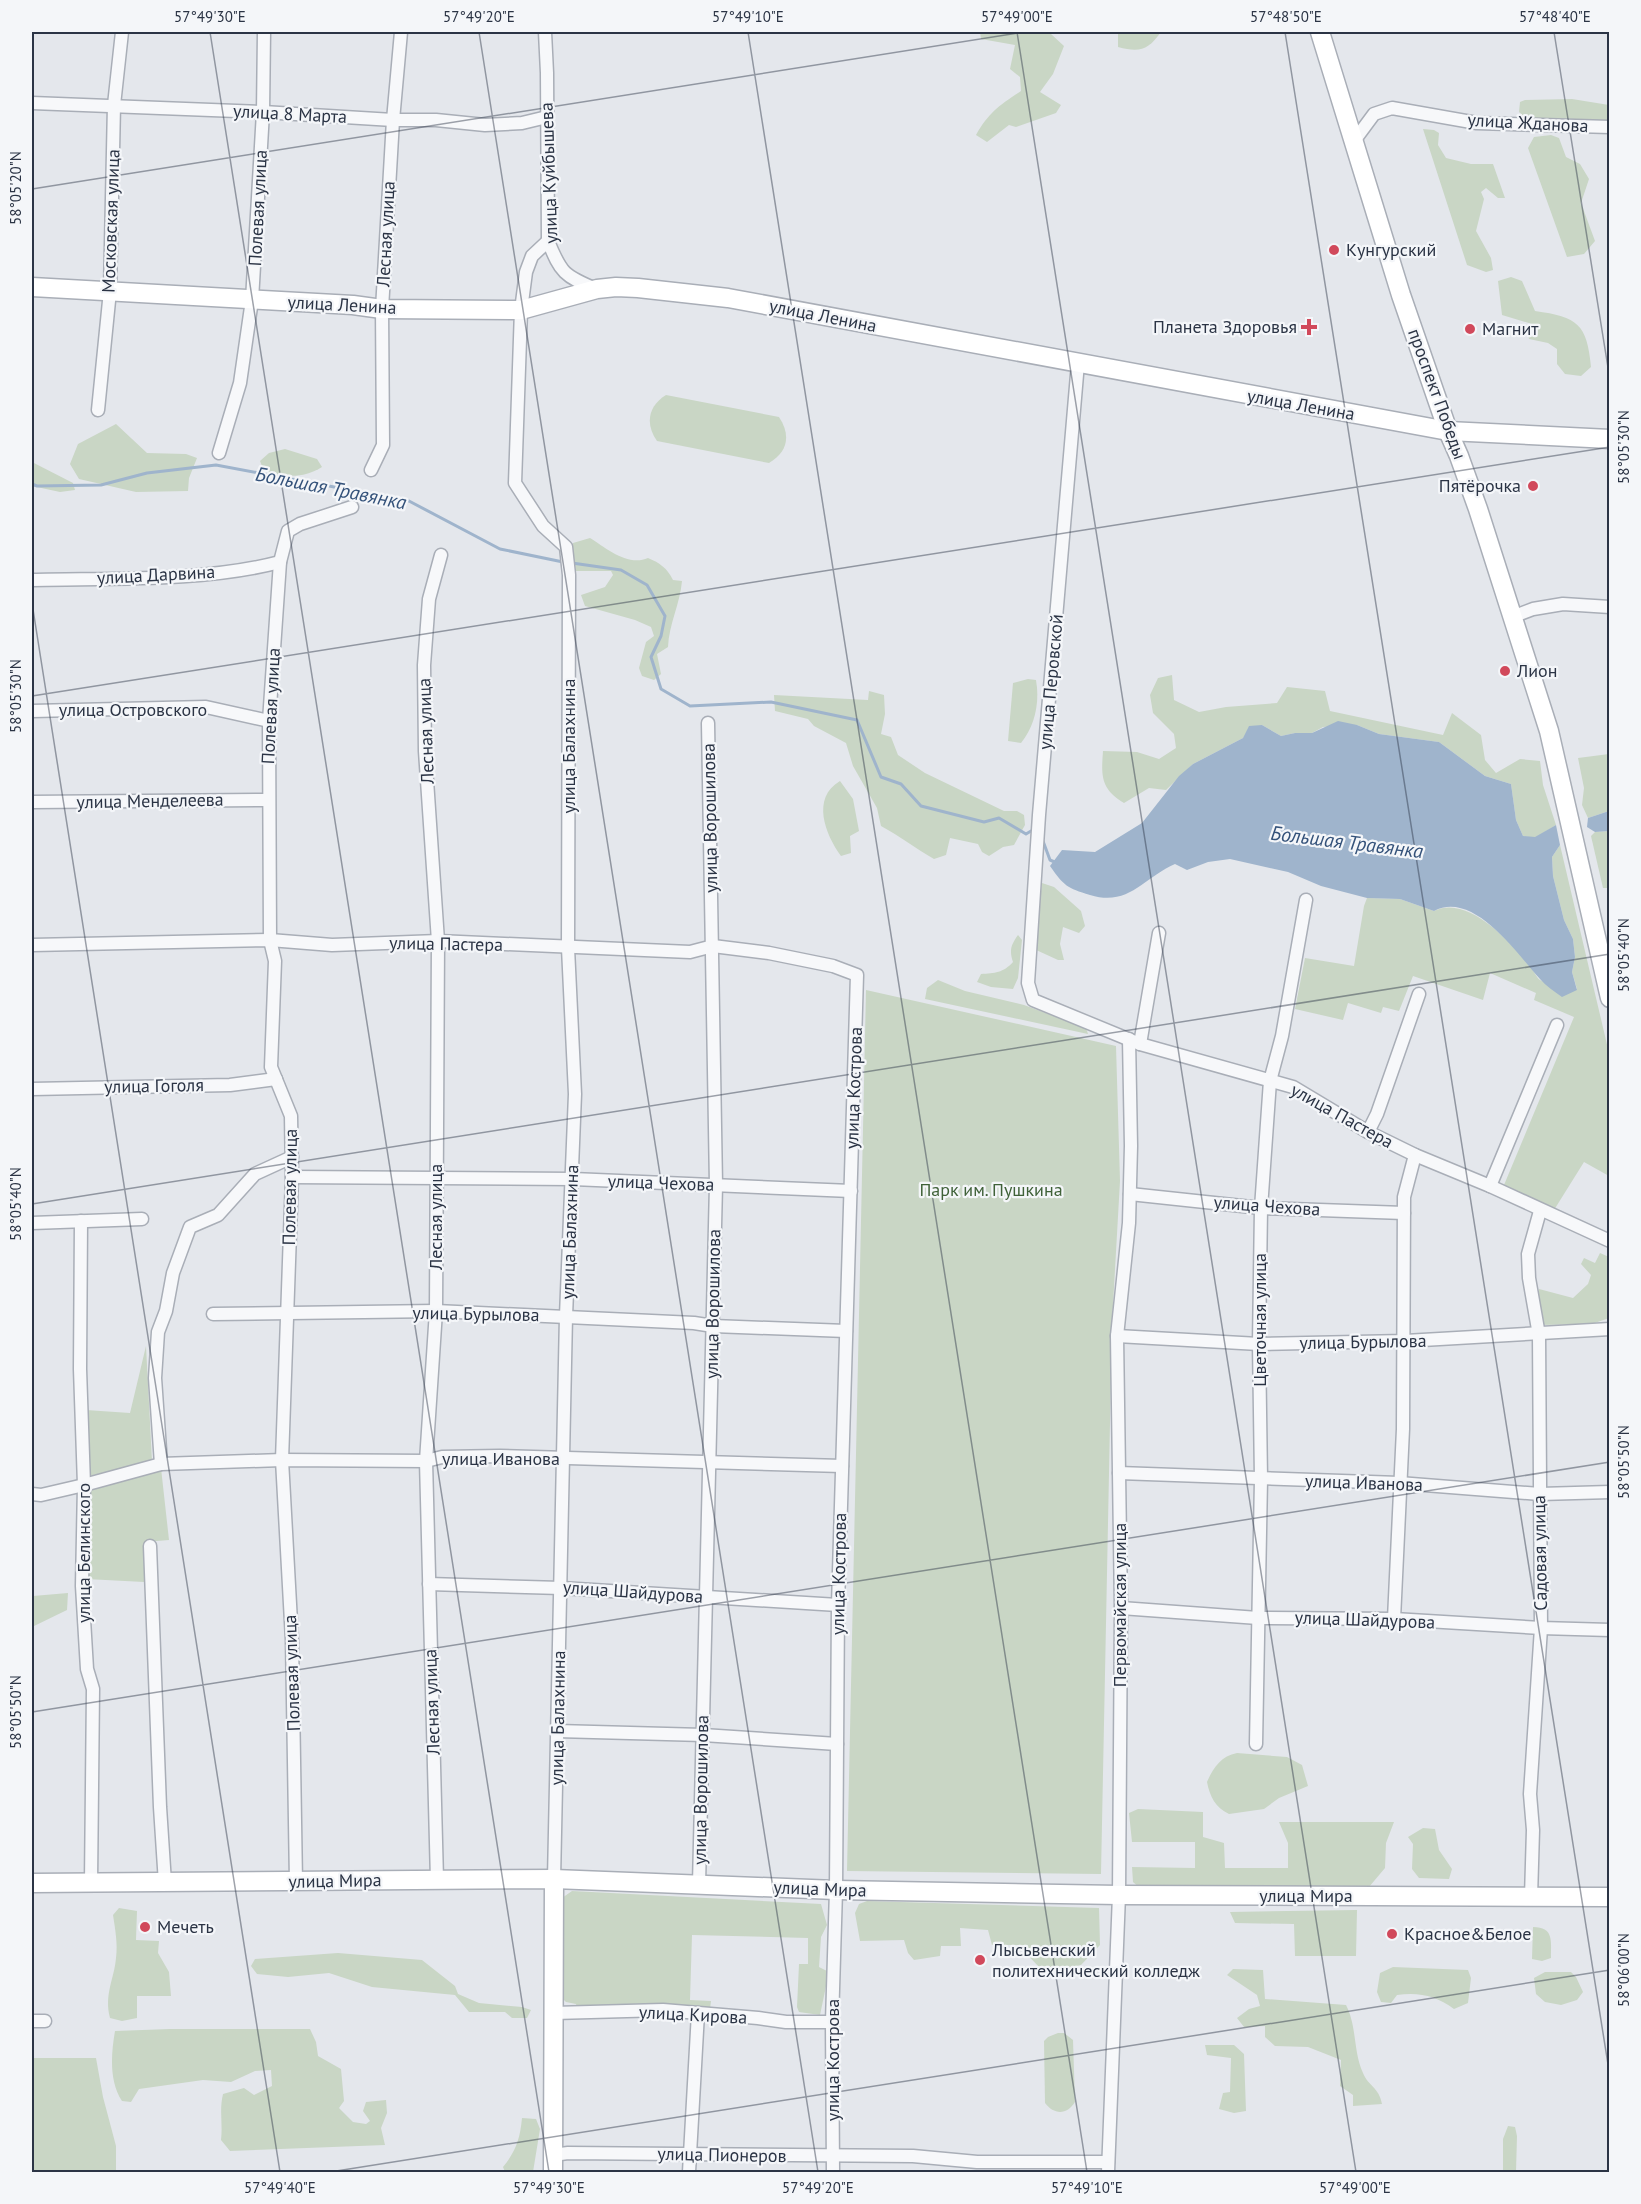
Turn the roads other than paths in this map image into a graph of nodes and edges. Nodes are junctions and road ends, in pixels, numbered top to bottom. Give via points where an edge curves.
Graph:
1 (122, 32) edge
2 (264, 32) edge
3 (402, 32) edge
4 (545, 32) edge
5 (1320, 32) edge
6 (32, 103) edge
7 (114, 105) junction
8 (263, 112) junction
9 (547, 117) junction
10 (393, 120) junction
11 (1610, 127) edge
12 (1354, 141) junction
13 (548, 242) junction
14 (32, 287) edge
15 (597, 290) junction
16 (110, 291) junction
17 (252, 300) junction
18 (382, 309) junction
19 (521, 310) junction
20 (1078, 363) junction
21 (98, 410) dead end
22 (1448, 431) junction
23 (1610, 439) edge
24 (219, 453) dead end
25 (370, 470) dead end
26 (352, 507) dead end
27 (441, 555) dead end
28 (280, 562) junction
29 (32, 580) edge
30 (1610, 607) edge
31 (1512, 616) junction
32 (32, 711) edge
33 (269, 720) junction
34 (708, 723) dead end
35 (268, 800) junction
36 (32, 802) edge
37 (1306, 900) dead end
38 (1159, 933) dead end
39 (270, 940) junction
40 (438, 941) junction
41 (32, 945) edge
42 (713, 946) junction
43 (568, 948) junction
44 (857, 975) joint
45 (1419, 994) dead end
46 (1610, 998) edge
47 (1033, 1000) joint
48 (1557, 1025) dead end
49 (1135, 1041) junction
50 (276, 1079) junction
51 (1270, 1081) junction
52 (32, 1089) edge
53 (1368, 1132) junction
54 (1415, 1155) junction
55 (292, 1157) junction
56 (292, 1177) junction
57 (436, 1177) junction
58 (573, 1179) junction
59 (716, 1185) junction
60 (1490, 1186) junction
61 (850, 1191) junction
62 (1130, 1194) junction
63 (1261, 1208) junction
64 (1540, 1211) junction
65 (1404, 1213) junction
66 (142, 1219) dead end
67 (81, 1221) junction
68 (32, 1223) edge
69 (1610, 1242) edge
70 (436, 1311) junction
71 (287, 1313) junction
72 (213, 1314) dead end
73 (566, 1316) junction
74 (713, 1326) junction
75 (1610, 1329) edge
76 (846, 1331) junction
77 (1539, 1335) junction
78 (1117, 1336) junction
79 (1405, 1341) junction
80 (1259, 1344) junction
81 (563, 1458) junction
82 (282, 1460) junction
83 (426, 1461) junction
84 (710, 1463) junction
85 (161, 1464) junction
86 (842, 1466) junction
87 (1119, 1473) junction
88 (1261, 1479) junction
89 (1399, 1483) junction
90 (84, 1485) junction
91 (1610, 1492) edge
92 (32, 1494) edge
93 (1540, 1494) junction
94 (150, 1546) dead end
95 (429, 1584) junction
96 (561, 1588) junction
97 (706, 1597) junction
98 (838, 1605) junction
99 (1120, 1608) junction
100 (1258, 1618) junction
101 (1394, 1619) junction
102 (1541, 1628) junction
103 (1610, 1630) edge
104 (557, 1731) junction
105 (703, 1736) junction
106 (837, 1744) junction
107 (1256, 1744) dead end
108 (554, 1879) junction
109 (437, 1880) junction
110 (296, 1882) junction
111 (32, 1883) edge
112 (91, 1883) junction
113 (165, 1883) junction
114 (699, 1884) junction
115 (836, 1890) junction
116 (1119, 1895) junction
117 (1531, 1897) junction
118 (1610, 1897) edge
119 (554, 2013) junction
120 (698, 2013) junction
121 (32, 2021) edge
122 (45, 2021) dead end
123 (832, 2022) junction
124 (690, 2155) junction
125 (833, 2157) junction
126 (553, 2164) edge
127 (977, 2167) edge
128 (1108, 2167) edge
129 (689, 2172) edge
130 (834, 2172) edge

1 - 7 street, Московская улица
2 - 8 street, Полевая улица
3 - 10 street, Лесная улица
4 - 9 street, улица Куйбышева
5 - 12 street, проспект Победы
6 - 7 street, улица 8 Марта
7 - 8 street, улица 8 Марта
7 - 16 street, Московская улица
8 - 10 street, улица 8 Марта
8 - 17 street, Полевая улица
9 - 10 street, улица 8 Марта via 484,125
9 - 13 street, улица Куйбышева
10 - 18 street, Лесная улица
11 - 12 street, улица Жданова via 1477,123 1392,108 1374,114
12 - 22 street, проспект Победы
13 - 15 street, улица Куйбышева via 558,266 572,279
13 - 19 street, улица Балахнина via 532,256
14 - 16 street, улица Ленина
15 - 19 street, улица Ленина
15 - 20 street, улица Ленина via 638,288 728,298
16 - 17 street, улица Ленина
16 - 21 street, Московская улица
17 - 18 street, улица Ленина
17 - 24 street, Полевая улица via 240,383
18 - 19 street, улица Ленина
18 - 25 street, Лесная улица via 383,446
19 - 43 street, улица Балахнина via 515,483 543,526 566,547 569,575
20 - 22 street, улица Ленина
20 - 47 street, улица Перовской via 1039,815 1028,983
22 - 23 street, улица Ленина
22 - 31 street, проспект Победы via 1478,508
26 - 28 street, Полевая улица via 288,531
27 - 40 street, Лесная улица via 429,599 424,665 425,751
28 - 29 street, улица Дарвина via 208,574
28 - 33 street, Полевая улица
30 - 31 street via 1563,604
31 - 46 street, проспект Победы via 1549,731
32 - 33 street, улица Островского via 206,707
33 - 35 street, Полевая улица
34 - 42 street, улица Ворошилова
35 - 36 street, улица Менделеева
35 - 39 street, Полевая улица
37 - 51 street, Цветочная улица
38 - 49 street, Первомайская улица
39 - 40 street, улица Пастера via 332,945
39 - 41 street, улица Пастера
39 - 50 street, Полевая улица via 275,961 271,1067
40 - 43 street, улица Пастера
40 - 57 street, Лесная улица
42 - 43 street, улица Пастера via 690,952
42 - 44 street, улица Пастера via 769,953
42 - 59 street, улица Ворошилова
43 - 58 street, улица Балахнина via 575,1094
44 - 61 street, улица Кострова
45 - 53 street
47 - 49 street, улица Пастера
48 - 60 street
49 - 51 street, улица Пастера
49 - 62 street, Первомайская улица
50 - 52 street, улица Гоголя via 230,1085
50 - 55 street, Полевая улица via 291,1116
51 - 53 street, улица Пастера via 1293,1087
51 - 63 street, Цветочная улица
53 - 54 street, улица Пастера
54 - 60 street, улица Пастера
54 - 65 street
55 - 56 street, Полевая улица
55 - 85 street via 255,1174 218,1215 190,1227 158,1332 155,1377
56 - 57 street, улица Чехова
56 - 71 street, Полевая улица
57 - 58 street, улица Чехова
57 - 70 street, Лесная улица
58 - 59 street, улица Чехова
58 - 73 street, улица Балахнина
59 - 61 street, улица Чехова
59 - 74 street, улица Ворошилова
60 - 64 street, улица Пастера
61 - 76 street, улица Кострова
62 - 63 street, улица Чехова
62 - 78 street, Первомайская улица
63 - 65 street, улица Чехова
63 - 80 street, Цветочная улица
64 - 69 street, улица Пастера
64 - 77 street, Садовая улица via 1528,1254
65 - 79 street
66 - 67 street
67 - 68 street
67 - 90 street, улица Белинского
70 - 71 street, улица Бурылова
70 - 73 street, улица Бурылова
70 - 83 street, Лесная улица
71 - 72 street, улица Бурылова
71 - 82 street, Полевая улица
73 - 74 street, улица Бурылова
73 - 81 street, улица Балахнина
74 - 76 street, улица Бурылова
74 - 84 street, улица Ворошилова
75 - 77 street, улица Бурылова
76 - 86 street, улица Кострова
77 - 79 street, улица Бурылова
77 - 93 street, Садовая улица
78 - 80 street, улица Бурылова
78 - 87 street, Первомайская улица
79 - 80 street, улица Бурылова
79 - 89 street
80 - 88 street, Цветочная улица
81 - 83 street, улица Иванова via 442,1457
81 - 84 street, улица Иванова
81 - 96 street, улица Балахнина
82 - 83 street, улица Иванова
82 - 85 street, улица Иванова
82 - 110 street, Полевая улица via 292,1640
83 - 95 street, Лесная улица
84 - 86 street, улица Иванова
84 - 97 street, улица Ворошилова
85 - 90 street, улица Иванова
86 - 98 street, улица Кострова
87 - 88 street, улица Иванова
87 - 99 street, Первомайская улица
88 - 89 street, улица Иванова
88 - 100 street, Цветочная улица
89 - 93 street, улица Иванова
89 - 101 street
90 - 92 street, улица Иванова
90 - 112 street, улица Белинского via 82,1586 87,1669 93,1689
91 - 93 street, улица Иванова
93 - 102 street, Садовая улица
94 - 113 street
95 - 96 street, улица Шайдурова
95 - 109 street, Лесная улица
96 - 97 street, улица Шайдурова
96 - 104 street, улица Балахнина
97 - 98 street, улица Шайдурова
97 - 105 street, улица Ворошилова
98 - 106 street, улица Кострова
99 - 100 street, улица Шайдурова
99 - 116 street, Первомайская улица
100 - 101 street, улица Шайдурова
100 - 107 street, Цветочная улица
101 - 102 street, улица Шайдурова
102 - 103 street, улица Шайдурова
102 - 117 street, Садовая улица via 1530,1794
104 - 105 street
104 - 108 street, улица Балахнина
105 - 106 street
105 - 114 street, улица Ворошилова
106 - 115 street, улица Кострова
108 - 109 street, улица Мира
108 - 114 street, улица Мира
108 - 119 street, улица Балахнина
109 - 110 street, улица Мира
110 - 113 street, улица Мира
111 - 112 street, улица Мира
112 - 113 street, улица Мира
114 - 115 street, улица Мира
115 - 116 street, улица Мира
115 - 123 street, улица Кострова
116 - 117 street, улица Мира
116 - 128 street, Первомайская улица
117 - 118 street, улица Мира
119 - 120 street, улица Кирова
119 - 126 street, улица Балахнина
120 - 123 street, улица Кирова via 786,2022
120 - 124 street
121 - 122 street
123 - 125 street, улица Кострова
124 - 125 street, улица Пионеров
124 - 126 street, улица Пионеров via 568,2153
124 - 129 street
125 - 127 street, улица Пионеров via 913,2156
125 - 130 street, улица Кострова
127 - 128 street, улица Пионеров

